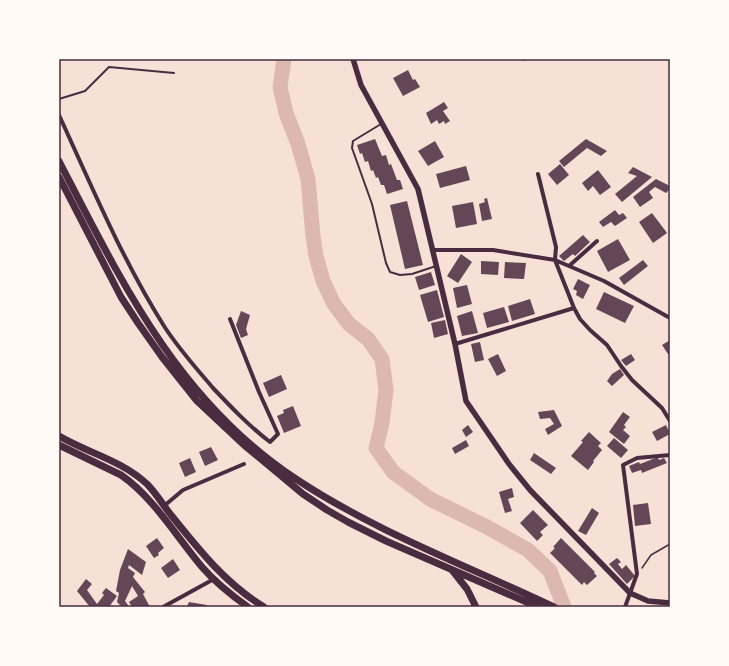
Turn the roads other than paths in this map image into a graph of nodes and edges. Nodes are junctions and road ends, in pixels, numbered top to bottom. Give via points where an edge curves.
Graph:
1 (353, 59) edge
2 (174, 72) dead end
3 (59, 98) edge
4 (59, 115) edge
5 (382, 124) junction
6 (59, 161) edge
7 (538, 174) dead end
8 (59, 177) edge
9 (597, 242) dead end
10 (432, 250) junction
11 (555, 260) junction
12 (436, 266) junction
13 (569, 266) junction
14 (574, 308) junction
15 (670, 318) edge
16 (230, 319) dead end
17 (455, 344) junction
18 (670, 421) edge
19 (59, 436) edge
20 (59, 445) edge
21 (670, 455) edge
22 (244, 464) dead end
23 (164, 506) junction
24 (451, 568) junction
25 (214, 579) junction
26 (630, 593) junction
27 (670, 602) edge
28 (551, 606) edge
29 (163, 607) edge
30 (248, 607) edge
31 (264, 607) edge
32 (476, 607) edge
33 (538, 607) edge
34 (625, 607) edge

1 - 5 street via 361,85
2 - 3 lane via 109,67 85,91
4 - 16 street via 119,246 165,327 192,364 223,398 254,430 270,442 278,434
5 - 10 street via 418,190
5 - 12 lane via 353,141 352,148 372,204 386,263 390,272 400,275
6 - 28 main road via 128,292 148,323 179,369 207,402 242,436 295,478 354,513
7 - 11 street via 556,247
8 - 24 main road via 121,297 162,357 197,401 265,463 327,510 386,541
9 - 13 street
10 - 11 street via 493,250
10 - 12 street
11 - 13 street
11 - 14 street
12 - 17 street
13 - 15 street via 604,281
14 - 17 street
14 - 18 street via 580,319 607,345 632,380 662,408
17 - 26 street via 466,401 509,464 551,513
19 - 23 main road via 135,474
20 - 25 main road via 128,480 146,497 202,568
21 - 26 street via 637,458 623,465 637,574
22 - 23 street via 183,490
23 - 31 main road via 221,575
24 - 32 main road via 467,589
24 - 33 main road
25 - 29 street
25 - 30 main road
26 - 27 street via 648,601
26 - 34 street

